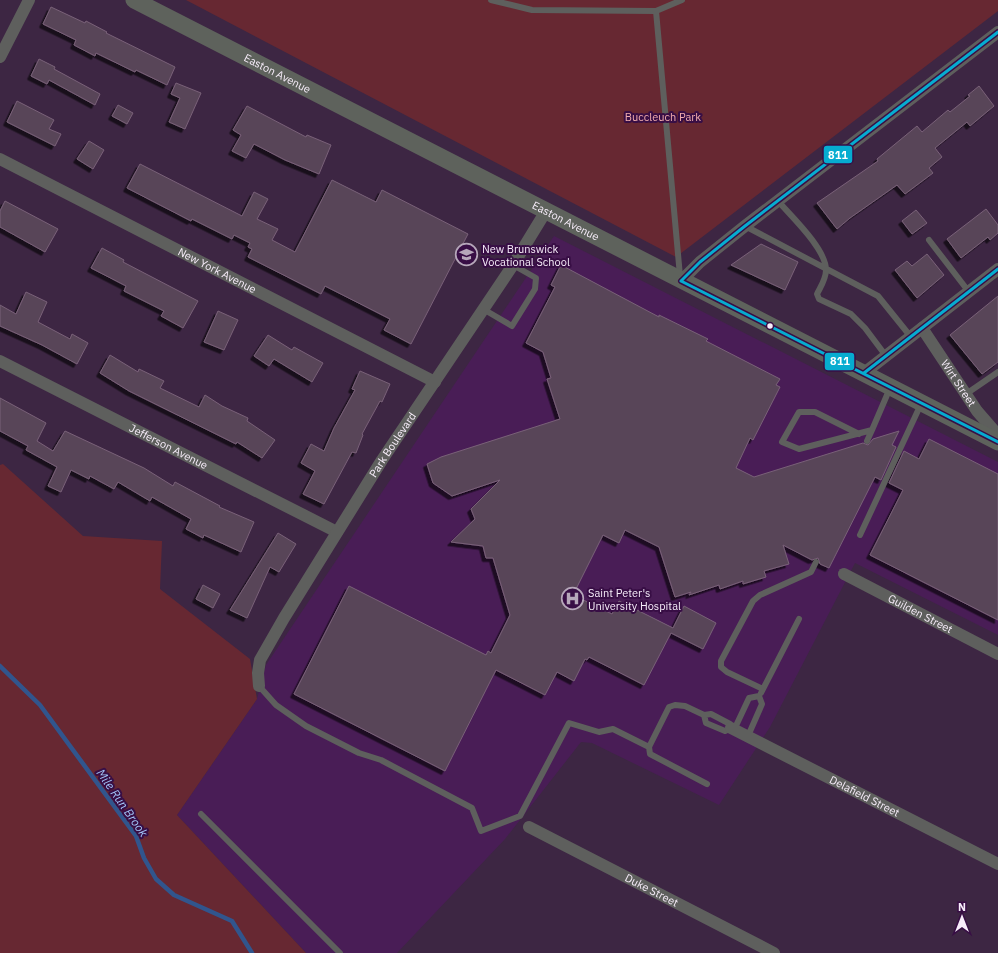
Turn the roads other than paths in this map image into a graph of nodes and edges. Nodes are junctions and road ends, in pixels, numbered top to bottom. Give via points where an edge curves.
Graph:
1 (29, 0) edge
2 (134, 0) edge
3 (491, 0) edge
4 (682, 0) edge
5 (656, 11) junction
6 (998, 32) edge
7 (0, 56) edge
8 (0, 159) edge
9 (778, 201) junction
10 (546, 211) junction
11 (745, 226) junction
12 (929, 240) dead end
13 (513, 265) junction
14 (998, 269) edge
15 (826, 270) junction
16 (681, 281) junction
17 (969, 292) junction
18 (483, 309) junction
19 (922, 328) junction
20 (911, 337) junction
21 (886, 356) junction
22 (0, 361) edge
23 (998, 372) edge
24 (864, 373) junction
25 (435, 382) junction
26 (890, 386) junction
27 (966, 394) junction
28 (922, 403) junction
29 (872, 430) junction
30 (859, 434) junction
31 (998, 435) edge
32 (867, 441) dead end
33 (998, 442) edge
34 (337, 532) junction
35 (860, 535) dead end
36 (816, 562) dead end
37 (844, 574) dead end
38 (799, 619) dead end
39 (998, 654) edge
40 (259, 686) joint
41 (763, 689) junction
42 (759, 696) junction
43 (704, 715) junction
44 (733, 729) junction
45 (748, 736) junction
46 (649, 747) junction
47 (707, 784) dead end
48 (201, 814) dead end
49 (520, 816) junction
50 (529, 827) joint
51 (998, 864) edge
52 (340, 953) edge
53 (774, 953) edge

1 - 7 street
2 - 10 street, Easton Avenue
3 - 5 lane via 532,10
4 - 5 lane
5 - 16 lane
6 - 9 street
8 - 25 street, New York Avenue
9 - 11 street
9 - 15 lane via 823,256
10 - 13 street, Park Boulevard
10 - 16 street, Easton Avenue
11 - 15 lane
11 - 16 street via 700,262
12 - 17 lane
13 - 18 street, Park Boulevard
13 - 18 lane via 536,278 535,289 512,326
14 - 17 street
15 - 20 lane via 863,286 878,296
15 - 21 lane via 824,282 817,294 819,299 851,314
16 - 24 street, Easton Avenue
17 - 19 street
18 - 25 street, Park Boulevard
19 - 20 street
19 - 27 street, Wirt Street
20 - 21 street
21 - 24 street
22 - 34 street, Jefferson Avenue
23 - 27 lane
24 - 26 street, Easton Avenue
25 - 34 street, Park Boulevard
26 - 28 street, Easton Avenue
26 - 29 lane
27 - 31 street, Wirt Street
28 - 33 street, Easton Avenue
28 - 35 lane
29 - 30 lane
29 - 32 lane
30 - 30 lane via 815,412 799,412 782,442 798,450
34 - 40 street, Park Boulevard via 260,660
36 - 41 lane via 811,572 760,595 753,601 721,661 721,667 726,672
37 - 39 street, Guilden Street
38 - 41 lane
40 - 49 lane via 276,705 306,726 358,753 381,760 472,808 481,831
41 - 42 lane
42 - 44 lane via 749,698
42 - 45 lane via 762,704
43 - 44 lane via 711,714 730,724
43 - 44 lane via 706,723 724,731
43 - 46 lane via 685,706 675,705 669,708
44 - 45 street, Delafield Street
45 - 51 street, Delafield Street
46 - 47 lane via 650,754
46 - 49 lane via 613,729 599,732 569,723
48 - 52 lane
49 - 50 lane
50 - 53 street, Duke Street

